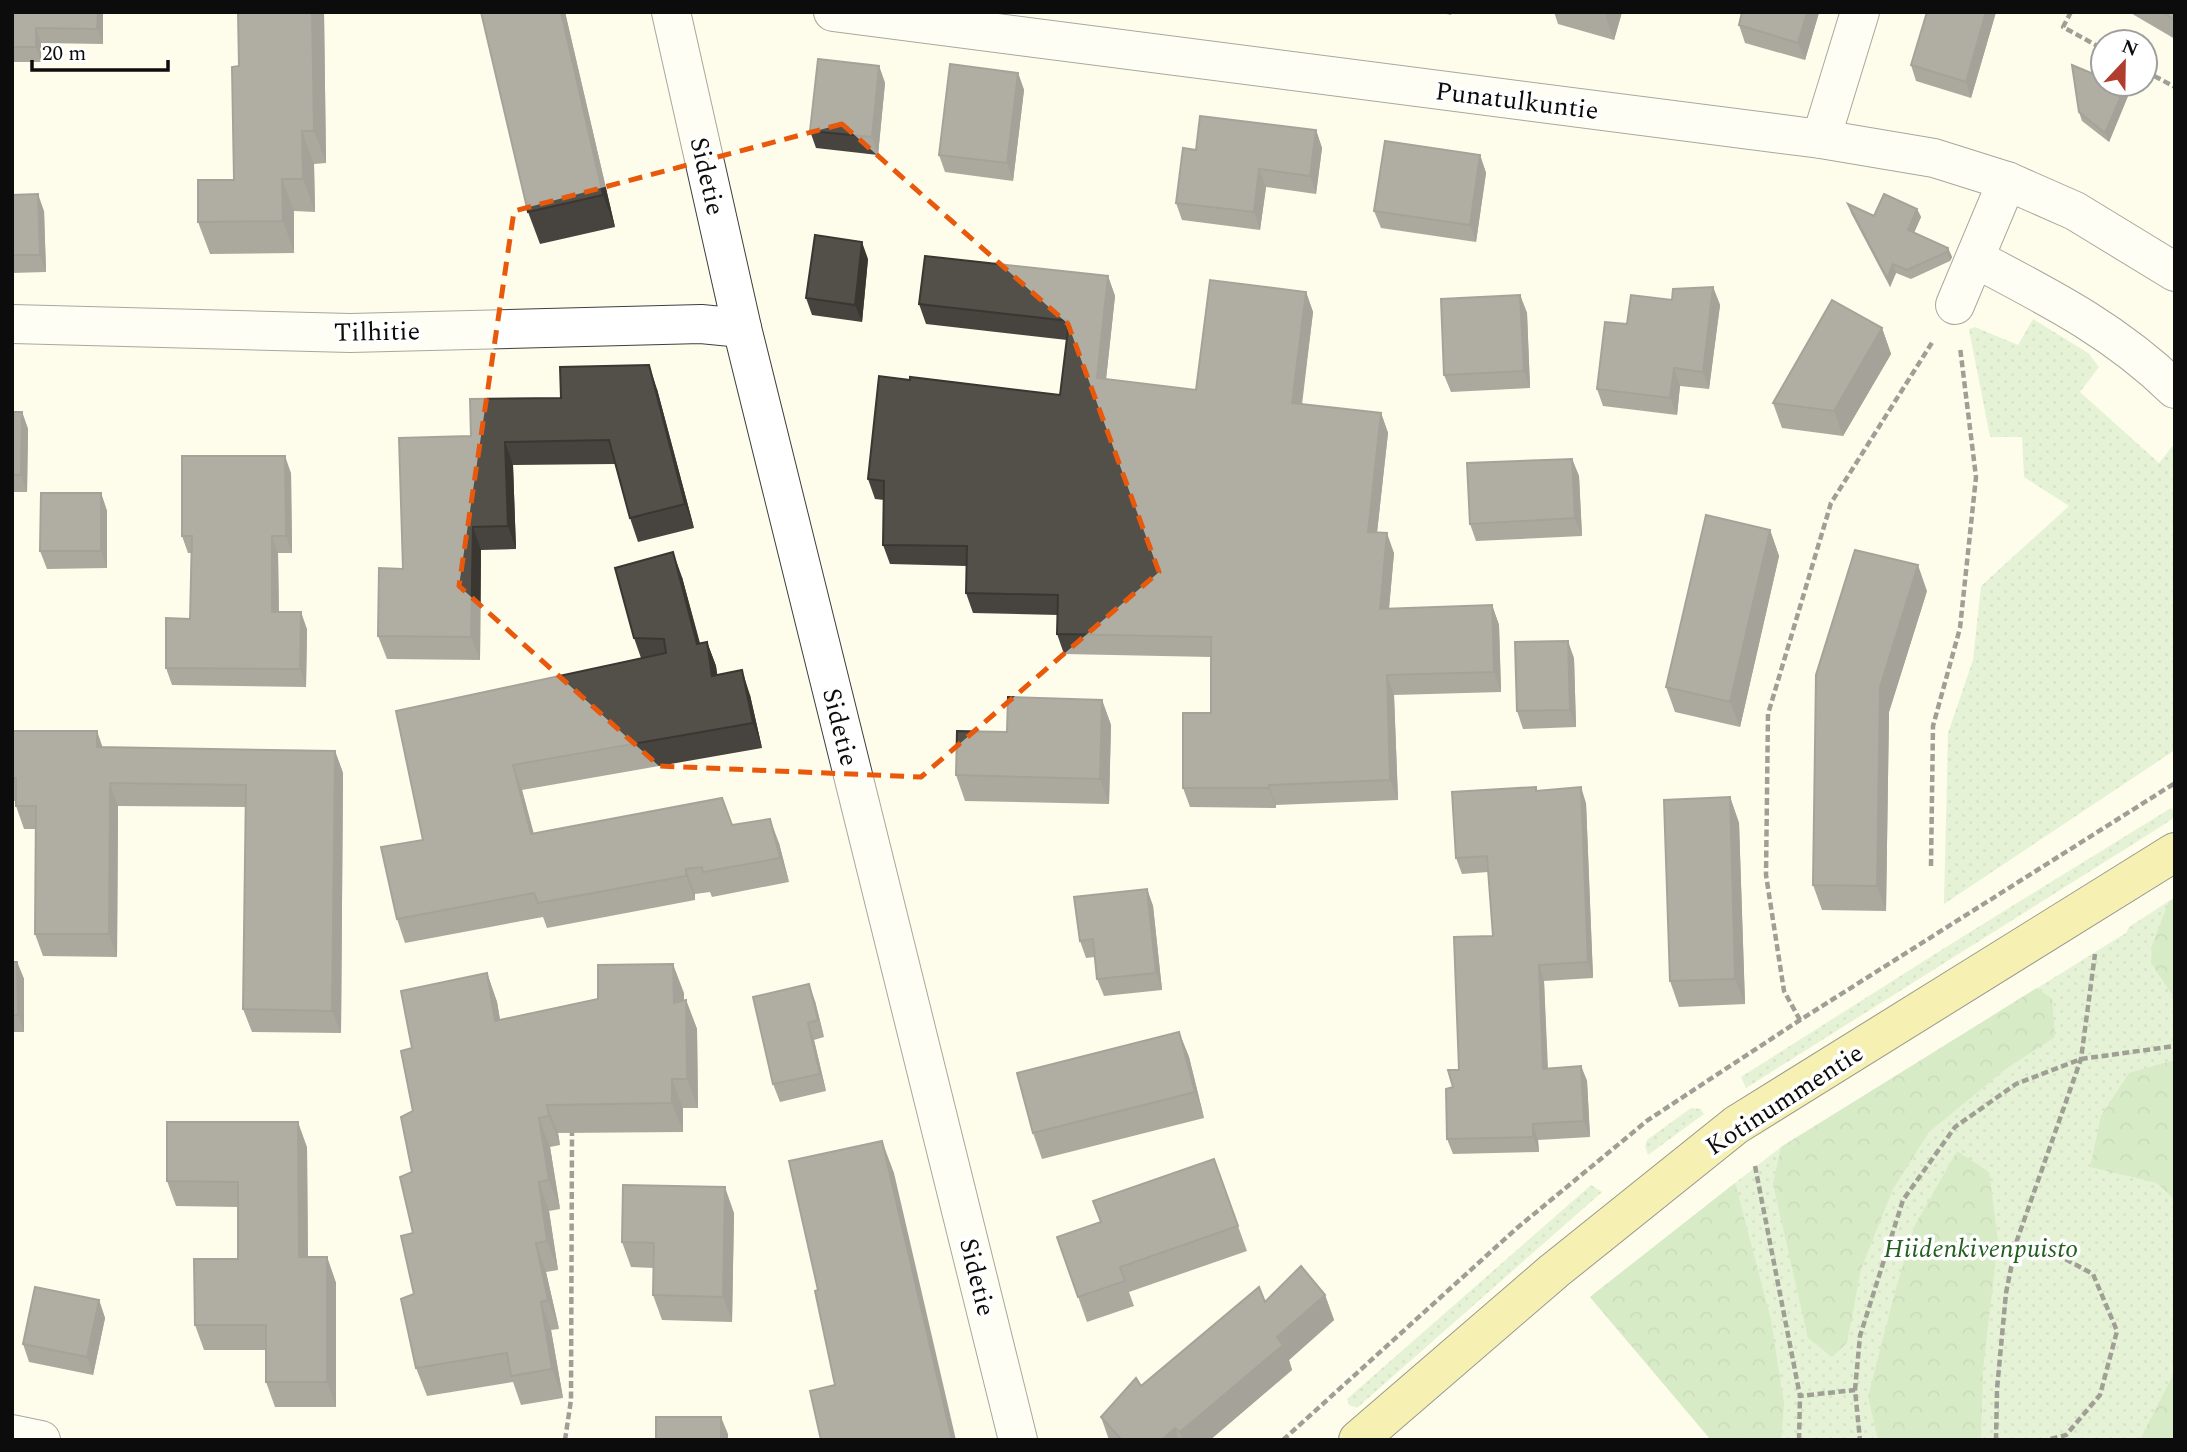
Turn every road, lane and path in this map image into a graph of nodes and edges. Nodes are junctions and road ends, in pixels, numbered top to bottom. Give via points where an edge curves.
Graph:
1 (671, 12) edge
2 (833, 12) edge
3 (1860, 12) edge
4 (2071, 12) edge
5 (2089, 41) edge
6 (2159, 78) edge
7 (2175, 87) edge
8 (1821, 139) junction
9 (2007, 181) junction
10 (1976, 259) junction
11 (2175, 272) edge
12 (1955, 305) junction
13 (12, 324) edge
14 (742, 328) junction
15 (2175, 389) edge
16 (2175, 852) edge
17 (1931, 866) dead end
18 (2096, 945) dead end
19 (1800, 1020) dead end
20 (2175, 1046) edge
21 (2081, 1059) junction
22 (572, 1129) edge
23 (1755, 1163) dead end
24 (2015, 1243) junction
25 (1854, 1390) junction
26 (1800, 1396) junction
27 (12, 1434) edge
28 (41, 1440) edge
29 (565, 1440) edge
30 (1018, 1440) edge
31 (1358, 1440) edge
32 (1800, 1440) edge
33 (1860, 1440) edge
34 (1996, 1440) edge
35 (2047, 1440) edge

1 - 14 street, Sidetie
2 - 8 street, Punatulkuntie
3 - 8 street
4 - 5 path via 2063,27
6 - 7 path
8 - 9 street, Punatulkuntie via 1934,158
9 - 10 street
9 - 11 street, Punatulkuntie via 2075,211
10 - 12 street
10 - 15 street via 2085,318 2145,360
12 - 17 path via 1976,477 1960,628 1933,726
12 - 19 path via 1831,503 1768,714 1766,875 1784,991
13 - 14 street, Tilhitie via 350,333 701,324
14 - 30 street, Sidetie
16 - 31 main road, Kotinummentie via 1736,1125 1554,1272
18 - 21 path
20 - 21 path
21 - 24 path
21 - 25 path via 2016,1084 1955,1127 1903,1200 1860,1336
22 - 29 path via 571,1400
23 - 26 path
24 - 34 path via 2006,1293
24 - 35 path via 2052,1252 2093,1273 2117,1331 2100,1395 2066,1435
25 - 26 path
25 - 33 path
26 - 32 path
27 - 28 street

